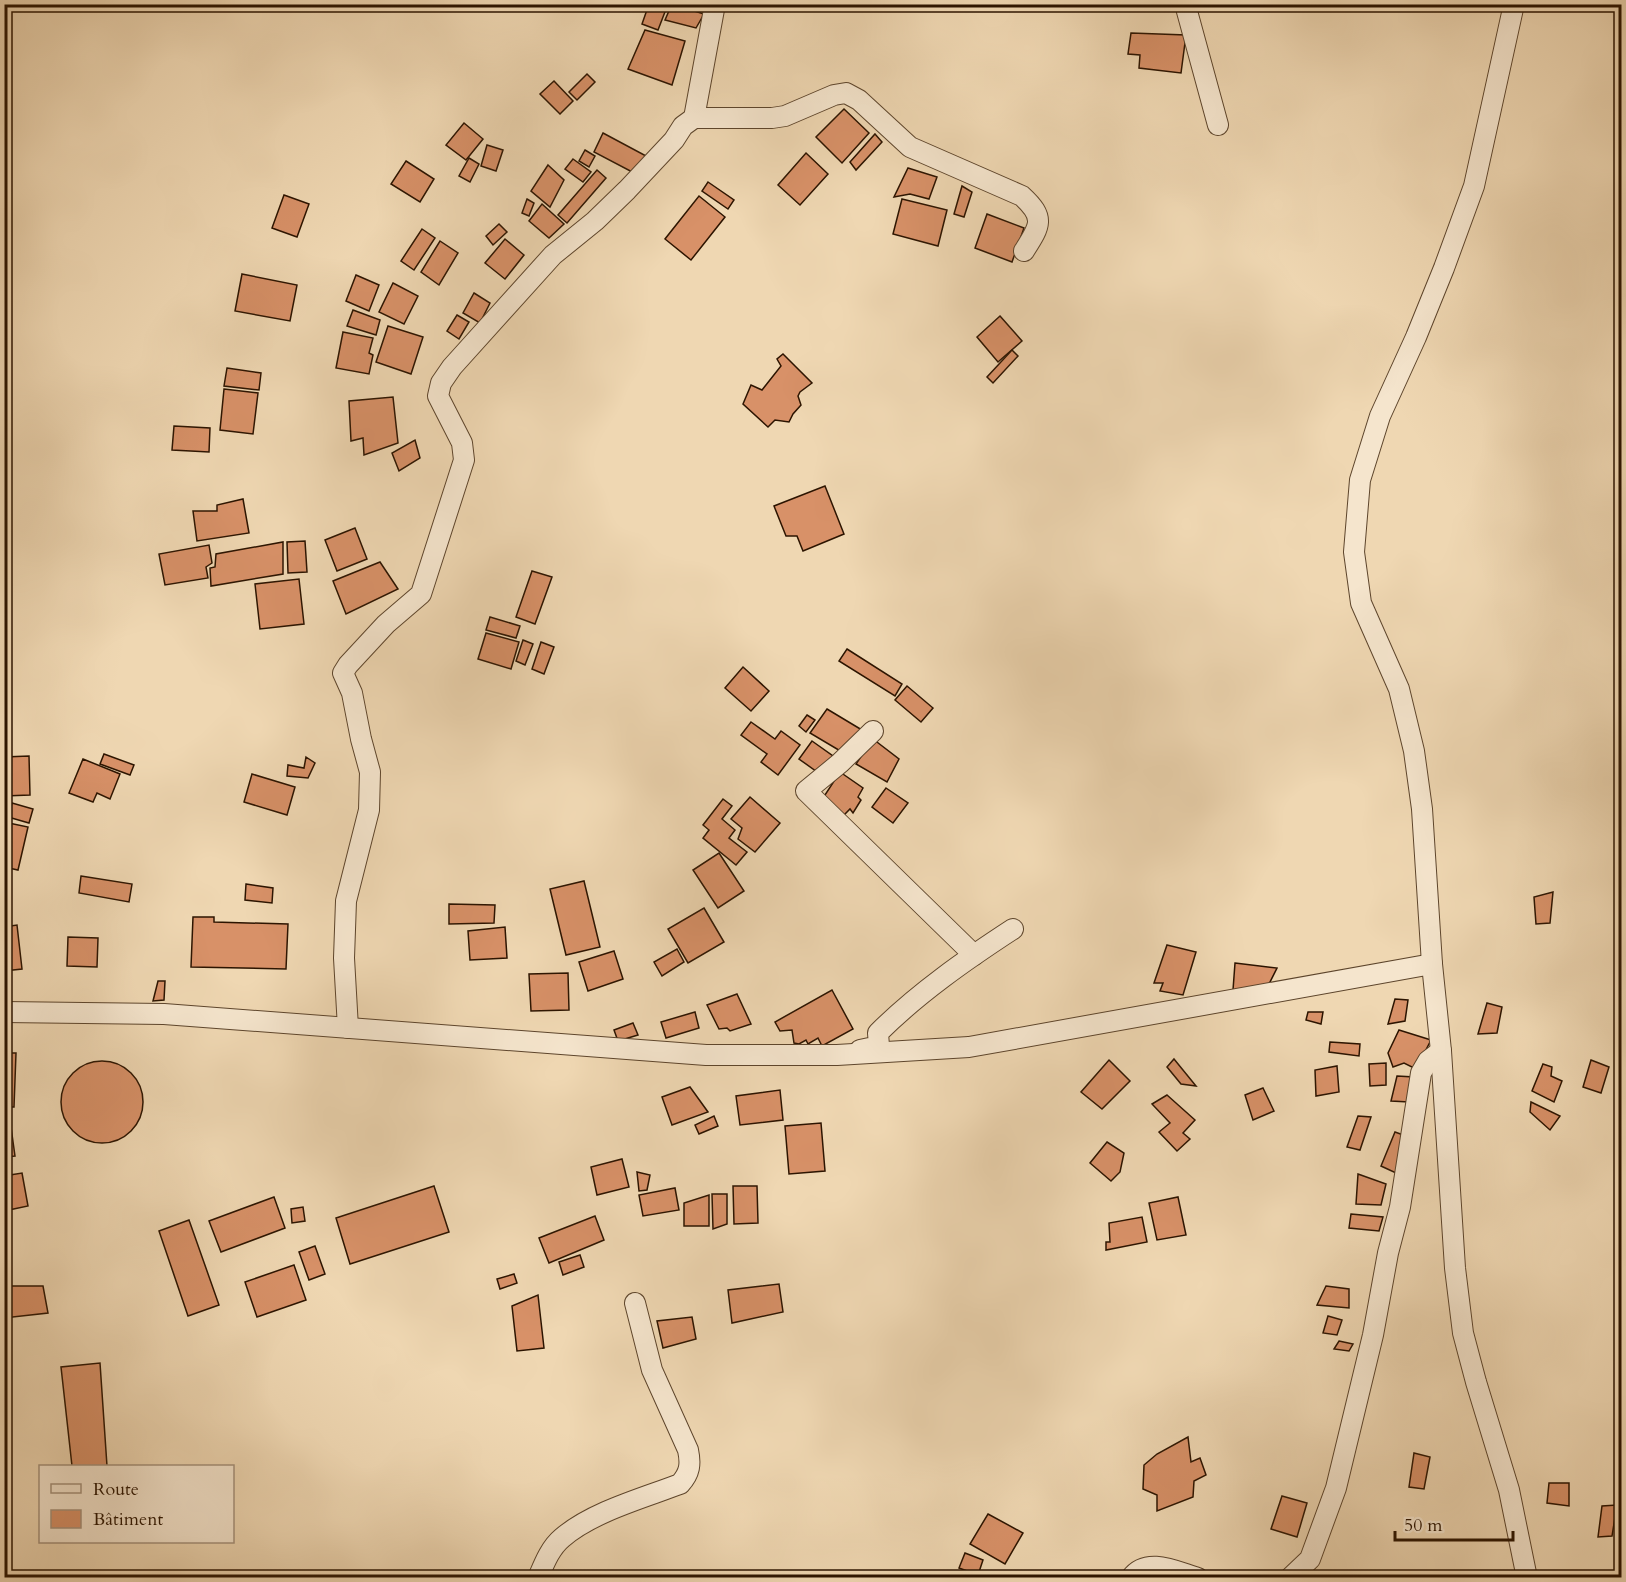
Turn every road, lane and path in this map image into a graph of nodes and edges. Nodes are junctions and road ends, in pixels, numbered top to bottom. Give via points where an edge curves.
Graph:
1 (715, 4) edge
2 (1185, 4) edge
3 (1514, 4) edge
4 (694, 118) junction
5 (1218, 125) dead end
6 (1024, 251) dead end
7 (873, 731) dead end
8 (1013, 929) dead end
9 (974, 955) junction
10 (1432, 964) junction
11 (4, 1012) edge
12 (348, 1028) junction
13 (1441, 1051) junction
14 (837, 1055) junction
15 (635, 1303) dead end
16 (538, 1578) edge
17 (1131, 1578) edge
18 (1198, 1578) edge
19 (1290, 1578) edge
20 (1527, 1578) edge

1 - 4 street
2 - 5 street
3 - 10 street via 1474,186 1416,337 1380,416 1359,490 1354,552 1361,603 1399,689 1414,751 1422,809
4 - 6 street via 785,116 846,93 859,100 910,147 1022,196 1039,218 1038,229
4 - 12 street via 627,190 553,255 441,383 438,396 462,443 464,460 421,594 386,624 343,673 352,693 370,772 369,810 346,901
7 - 9 street via 806,791
8 - 9 street
9 - 14 street via 897,1014 879,1033 879,1046
10 - 13 street
10 - 14 street via 969,1047
11 - 12 street via 164,1014
12 - 14 street via 706,1055
13 - 19 street via 1421,1073 1400,1207 1336,1488 1310,1558
13 - 20 street via 1463,1333 1509,1490
15 - 16 street via 652,1370 688,1450 691,1463 687,1476 680,1484 590,1520 561,1539
17 - 18 street via 1144,1567 1156,1566

